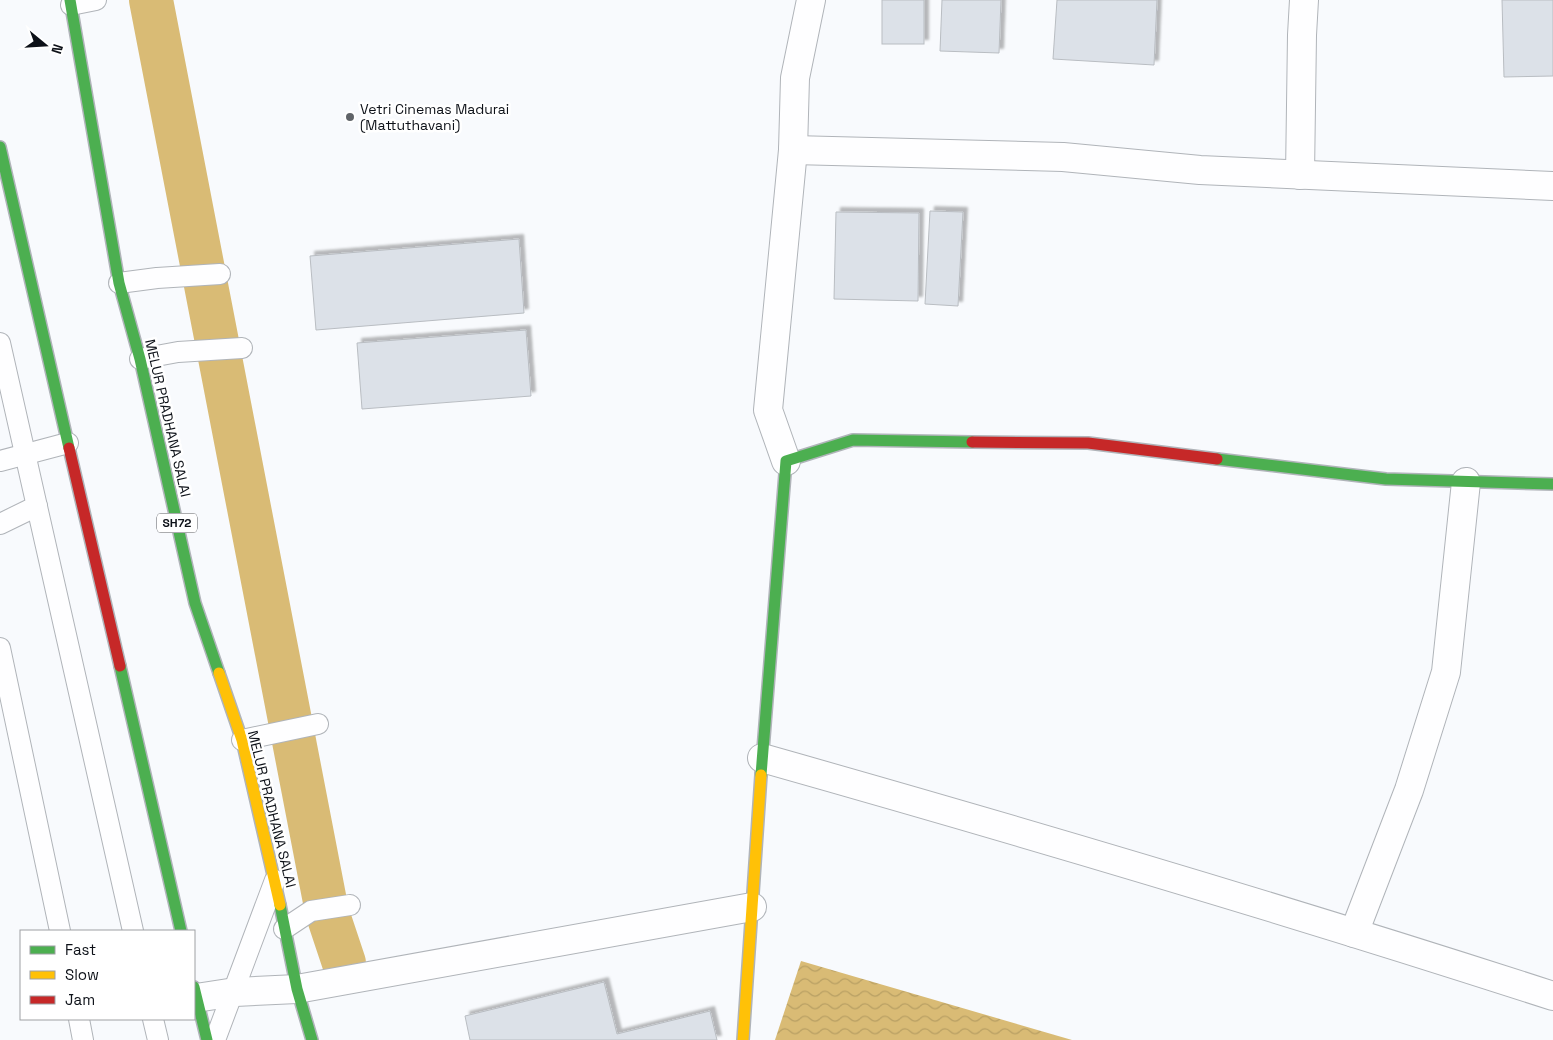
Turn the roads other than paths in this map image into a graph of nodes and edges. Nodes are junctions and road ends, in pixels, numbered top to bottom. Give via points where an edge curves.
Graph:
1 (96, 0) edge
2 (811, 0) edge
3 (1304, 0) edge
4 (70, 2) edge
5 (0, 147) edge
6 (793, 150) junction
7 (1300, 175) junction
8 (1553, 186) edge
9 (220, 274) dead end
10 (119, 283) junction
11 (0, 343) edge
12 (242, 348) dead end
13 (140, 359) junction
14 (6, 399) edge
15 (68, 444) junction
16 (26, 455) junction
17 (0, 461) edge
18 (786, 461) junction
19 (1466, 482) junction
20 (1553, 484) edge
21 (37, 506) junction
22 (0, 524) edge
23 (0, 648) edge
24 (318, 724) dead end
25 (242, 740) junction
26 (762, 758) junction
27 (275, 880) junction
28 (350, 904) dead end
29 (752, 907) junction
30 (284, 929) junction
31 (60, 930) edge
32 (133, 930) edge
33 (181, 930) edge
34 (1354, 933) junction
35 (297, 989) junction
36 (195, 992) edge
37 (234, 992) junction
38 (1553, 996) edge
39 (79, 1020) edge
40 (153, 1020) edge
41 (83, 1040) edge
42 (158, 1040) edge
43 (207, 1040) edge
44 (215, 1040) edge
45 (312, 1040) edge
46 (743, 1040) edge

1 - 4 lane
2 - 6 street via 795,78
3 - 7 street
4 - 10 main road, MELUR PRADHANA SALAI / SH72
5 - 15 main road
6 - 7 street via 1064,157 1200,170
6 - 18 street via 768,410
7 - 8 street
9 - 10 lane
10 - 13 main road, MELUR PRADHANA SALAI / SH72
11 - 14 lane
12 - 13 lane via 178,352
13 - 25 main road, MELUR PRADHANA SALAI / SH72 via 195,603
14 - 16 lane
15 - 16 lane
15 - 33 main road
16 - 17 lane
16 - 21 lane
18 - 19 main road via 853,440 1088,443 1386,479
18 - 26 main road
19 - 20 main road
19 - 34 street via 1446,672 1409,790
21 - 22 lane
21 - 32 lane
23 - 31 lane
24 - 25 lane
25 - 27 main road, MELUR PRADHANA SALAI / SH72
26 - 29 main road
26 - 34 street
27 - 30 main road, MELUR PRADHANA SALAI / SH72
27 - 37 lane
28 - 30 lane via 311,911
29 - 35 street
29 - 46 main road
30 - 35 main road, MELUR PRADHANA SALAI / SH72
34 - 38 street
35 - 37 street
35 - 45 main road, MELUR PRADHANA SALAI / SH72
36 - 37 street
36 - 43 main road
37 - 44 lane
39 - 41 lane
40 - 42 lane

